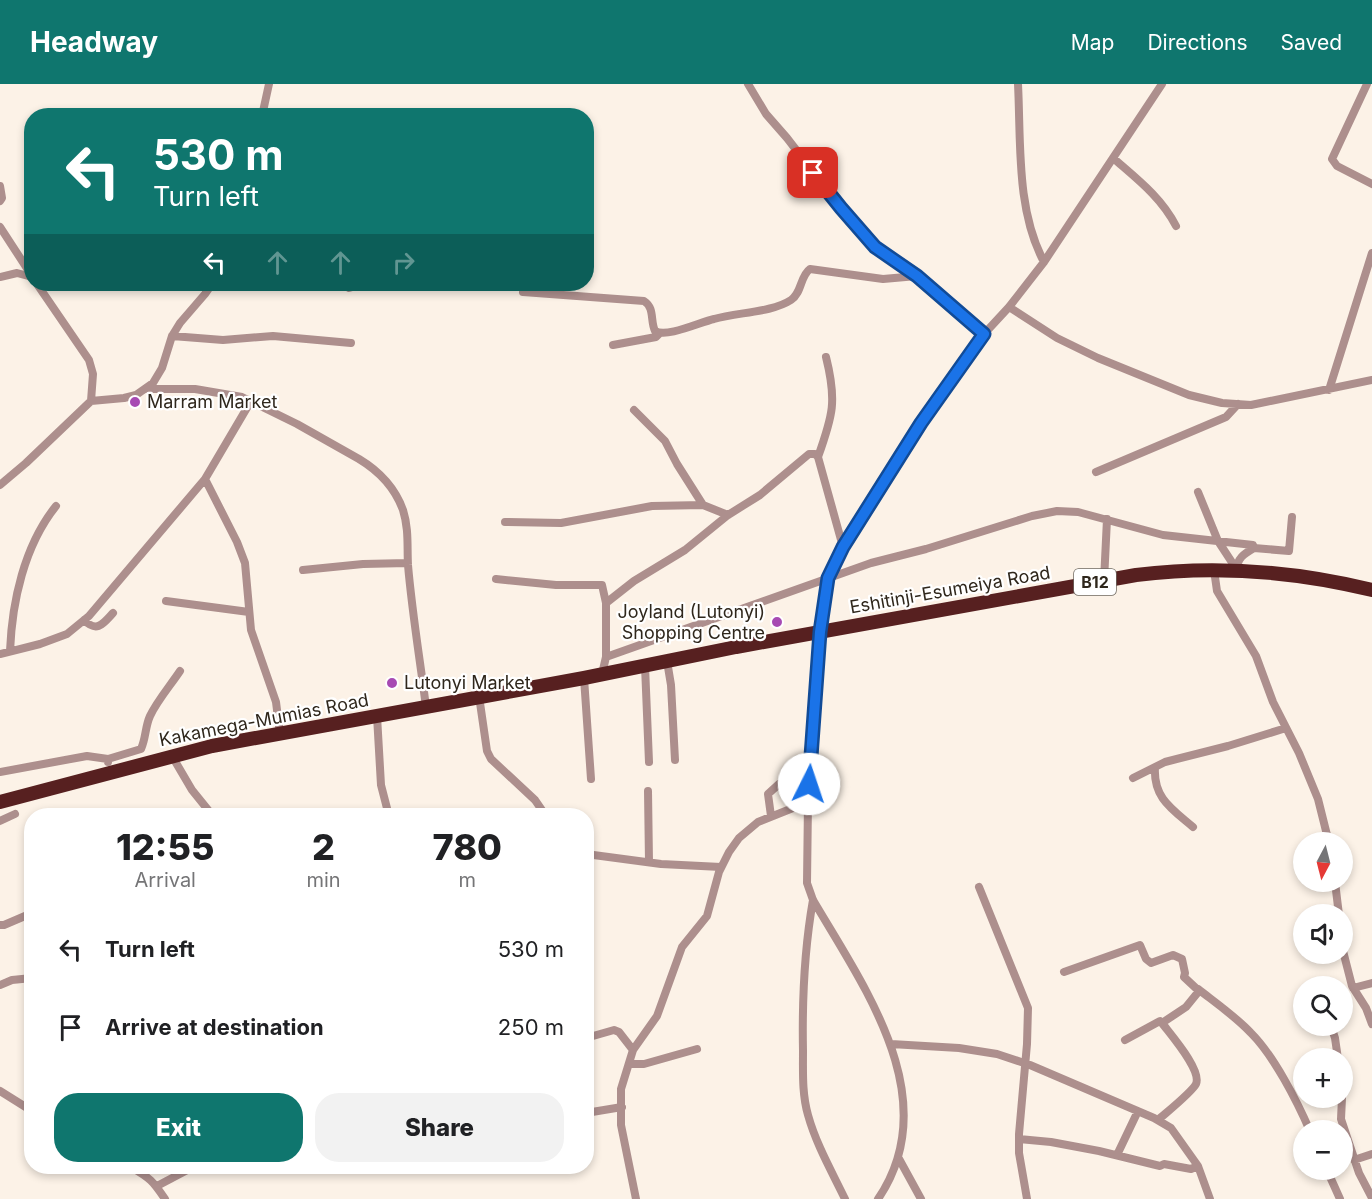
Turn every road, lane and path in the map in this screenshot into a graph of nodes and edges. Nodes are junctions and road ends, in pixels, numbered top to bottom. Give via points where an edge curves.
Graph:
1 (269, 84) edge
2 (748, 84) edge
3 (1018, 84) edge
4 (1162, 84) edge
5 (1367, 84) edge
6 (264, 108) edge
7 (1113, 158) junction
8 (1372, 184) edge
9 (0, 186) edge
10 (0, 201) edge
11 (1176, 226) dead end
12 (0, 227) edge
13 (1372, 253) edge
14 (1044, 262) junction
15 (24, 264) edge
16 (24, 275) edge
17 (917, 276) junction
18 (0, 277) edge
19 (42, 291) edge
20 (207, 291) edge
21 (523, 292) dead end
22 (1009, 307) junction
23 (659, 334) junction
24 (984, 334) junction
25 (172, 336) junction
26 (351, 343) dead end
27 (614, 345) dead end
28 (826, 357) dead end
29 (1372, 380) edge
30 (145, 389) junction
31 (1329, 390) junction
32 (251, 401) junction
33 (91, 402) junction
34 (1238, 404) junction
35 (634, 410) dead end
36 (818, 457) junction
37 (1096, 472) dead end
38 (205, 479) junction
39 (0, 485) edge
40 (1198, 492) dead end
41 (704, 505) junction
42 (56, 506) dead end
43 (728, 515) junction
44 (1292, 517) dead end
45 (1107, 519) junction
46 (505, 522) dead end
47 (1218, 541) junction
48 (843, 547) junction
49 (1254, 548) junction
50 (408, 563) junction
51 (303, 570) dead end
52 (1214, 570) junction
53 (1237, 570) junction
54 (828, 578) junction
55 (496, 579) dead end
56 (1104, 581) junction
57 (1372, 590) edge
58 (166, 602) dead end
59 (606, 603) junction
60 (249, 612) junction
61 (113, 613) dead end
62 (84, 620) junction
63 (820, 632) junction
64 (10, 651) junction
65 (0, 654) edge
66 (606, 657) junction
67 (667, 661) junction
68 (645, 666) junction
69 (180, 671) dead end
70 (602, 674) junction
71 (584, 678) junction
72 (479, 696) junction
73 (426, 707) junction
74 (377, 716) junction
75 (1286, 728) junction
76 (280, 734) junction
77 (172, 756) junction
78 (675, 760) dead end
79 (649, 762) dead end
80 (109, 765) junction
81 (1155, 768) junction
82 (0, 772) edge
83 (1133, 777) dead end
84 (591, 779) dead end
85 (779, 784) dead end
86 (648, 791) dead end
87 (0, 802) edge
88 (808, 802) junction
89 (207, 808) edge
90 (387, 808) edge
91 (540, 808) edge
92 (15, 814) dead end
93 (771, 816) junction
94 (0, 821) edge
95 (1193, 827) dead end
96 (1326, 832) edge
97 (594, 855) edge
98 (649, 862) junction
99 (721, 867) junction
100 (979, 887) dead end
101 (813, 900) junction
102 (24, 916) edge
103 (0, 925) edge
104 (1064, 972) dead end
105 (24, 979) edge
106 (1372, 983) edge
107 (0, 985) edge
108 (1198, 988) junction
109 (1353, 988) joint
110 (1162, 1023) junction
111 (1372, 1024) edge
112 (594, 1036) edge
113 (1125, 1040) dead end
114 (891, 1044) junction
115 (697, 1049) dead end
116 (633, 1050) junction
117 (1026, 1063) junction
118 (630, 1064) junction
119 (0, 1091) edge
120 (24, 1106) edge
121 (622, 1107) junction
122 (1342, 1108) edge
123 (1138, 1111) junction
124 (594, 1112) edge
125 (1158, 1120) junction
126 (1304, 1120) edge
127 (1019, 1139) junction
128 (1372, 1154) edge
129 (1117, 1155) junction
130 (898, 1157) junction
131 (1354, 1160) junction
132 (1198, 1166) junction
133 (144, 1174) edge
134 (180, 1174) edge
135 (1331, 1180) edge
136 (157, 1186) junction
137 (1372, 1198) edge
138 (165, 1199) edge
139 (636, 1199) edge
140 (845, 1199) edge
141 (878, 1199) edge
142 (921, 1199) edge
143 (1027, 1199) edge
144 (1210, 1199) edge
145 (1340, 1199) edge

1 - 6 street
2 - 17 street via 766,114 875,247
3 - 14 street via 1024,191 1035,245
4 - 7 street
5 - 8 street via 1332,159
7 - 11 street via 1167,208
7 - 14 street
9 - 10 street
12 - 15 street
13 - 31 street
14 - 22 street
16 - 18 street
17 - 23 street via 883,279 810,269 804,274 796,296 783,304
17 - 24 street
19 - 33 street via 89,360 93,374
20 - 25 street
21 - 23 street via 644,301 649,304 653,328
22 - 24 street
22 - 34 street via 1057,338 1098,358 1189,395
23 - 27 street
24 - 48 street via 921,423
25 - 26 street via 223,340 273,336
25 - 30 street via 158,376
28 - 36 street via 833,400
29 - 31 street
30 - 32 street via 195,389
30 - 33 street via 124,398
31 - 34 street
32 - 38 street
32 - 50 street via 359,459 389,483 407,526
33 - 39 street
34 - 37 street via 1226,417
35 - 41 street via 665,441
36 - 43 street via 806,456 760,495
36 - 48 street
38 - 60 street via 244,562
38 - 62 street
40 - 47 street
41 - 43 street
41 - 46 street via 652,506 561,523
42 - 64 street via 28,555 11,626
43 - 59 street via 685,550
44 - 49 street via 1289,551
45 - 47 street via 1162,535
45 - 54 street via 1057,511 1032,516
45 - 56 street
47 - 49 street via 1251,544
47 - 53 street
48 - 54 street
49 - 53 street via 1237,562
50 - 51 street
50 - 73 street
52 - 53 highway, Eshitinji-Esumeiya Road / B12
52 - 56 highway, Eshitinji-Esumeiya Road / B12 via 1169,571
52 - 75 street via 1218,591 1256,656
53 - 57 highway, Eshitinji-Esumeiya Road / B12 via 1309,577
54 - 63 street
54 - 66 street
55 - 59 street via 602,585
56 - 63 highway, Eshitinji-Esumeiya Road / B12
58 - 60 street
59 - 66 street
60 - 76 street via 276,702
61 - 62 street via 95,627
62 - 64 street via 67,634
63 - 67 highway, Kakamega-Mumias Road / B12
63 - 88 street
64 - 65 street
66 - 70 street
67 - 68 highway, Kakamega-Mumias Road / B12
67 - 78 street
68 - 70 highway, Kakamega-Mumias Road / B12
68 - 79 street
69 - 80 street via 150,716 141,748
70 - 71 highway, Kakamega-Mumias Road / B12
71 - 72 highway, Kakamega-Mumias Road / B12
71 - 84 street
72 - 73 highway, Kakamega-Mumias Road / B12
72 - 91 street via 491,759
73 - 74 highway, Kakamega-Mumias Road / B12
74 - 76 highway, Kakamega-Mumias Road / B12
74 - 90 street via 380,775
75 - 81 street
75 - 96 street via 1318,799
76 - 77 highway, Kakamega-Mumias Road / B12
77 - 80 highway, Kakamega-Mumias Road / B12
77 - 89 street
80 - 82 street via 87,756
80 - 87 highway, Kakamega-Mumias Road / B12
81 - 83 street
81 - 95 street via 1158,792 1168,807
85 - 93 street via 768,794
86 - 98 street
88 - 93 street
88 - 101 street via 807,883
92 - 94 street
93 - 99 street via 748,830
97 - 98 street
98 - 99 street
99 - 116 street via 707,916 682,947 657,1016
100 - 117 street via 1026,998
101 - 114 street
101 - 140 street via 803,987 804,1100
102 - 103 street
104 - 108 street via 1140,945 1152,963 1173,955 1182,959 1184,977
105 - 107 street
106 - 109 street
108 - 110 street via 1186,1007
108 - 126 street via 1232,1014 1273,1061
109 - 111 street
110 - 113 street
110 - 125 street via 1198,1076 1196,1085
112 - 116 street via 614,1030
114 - 117 street via 959,1048
114 - 130 street via 903,1106
115 - 118 street via 644,1064
116 - 118 street
117 - 123 street
117 - 127 street
118 - 121 street via 621,1089
119 - 120 street
121 - 124 street
121 - 139 street via 621,1125
122 - 131 street via 1341,1119
123 - 125 street
123 - 129 street
125 - 132 street via 1171,1128
127 - 129 street
127 - 143 street
128 - 131 street
129 - 132 street via 1160,1166
130 - 141 street
130 - 142 street
131 - 137 street
132 - 144 street
133 - 136 street
134 - 136 street
135 - 145 street
136 - 138 street

